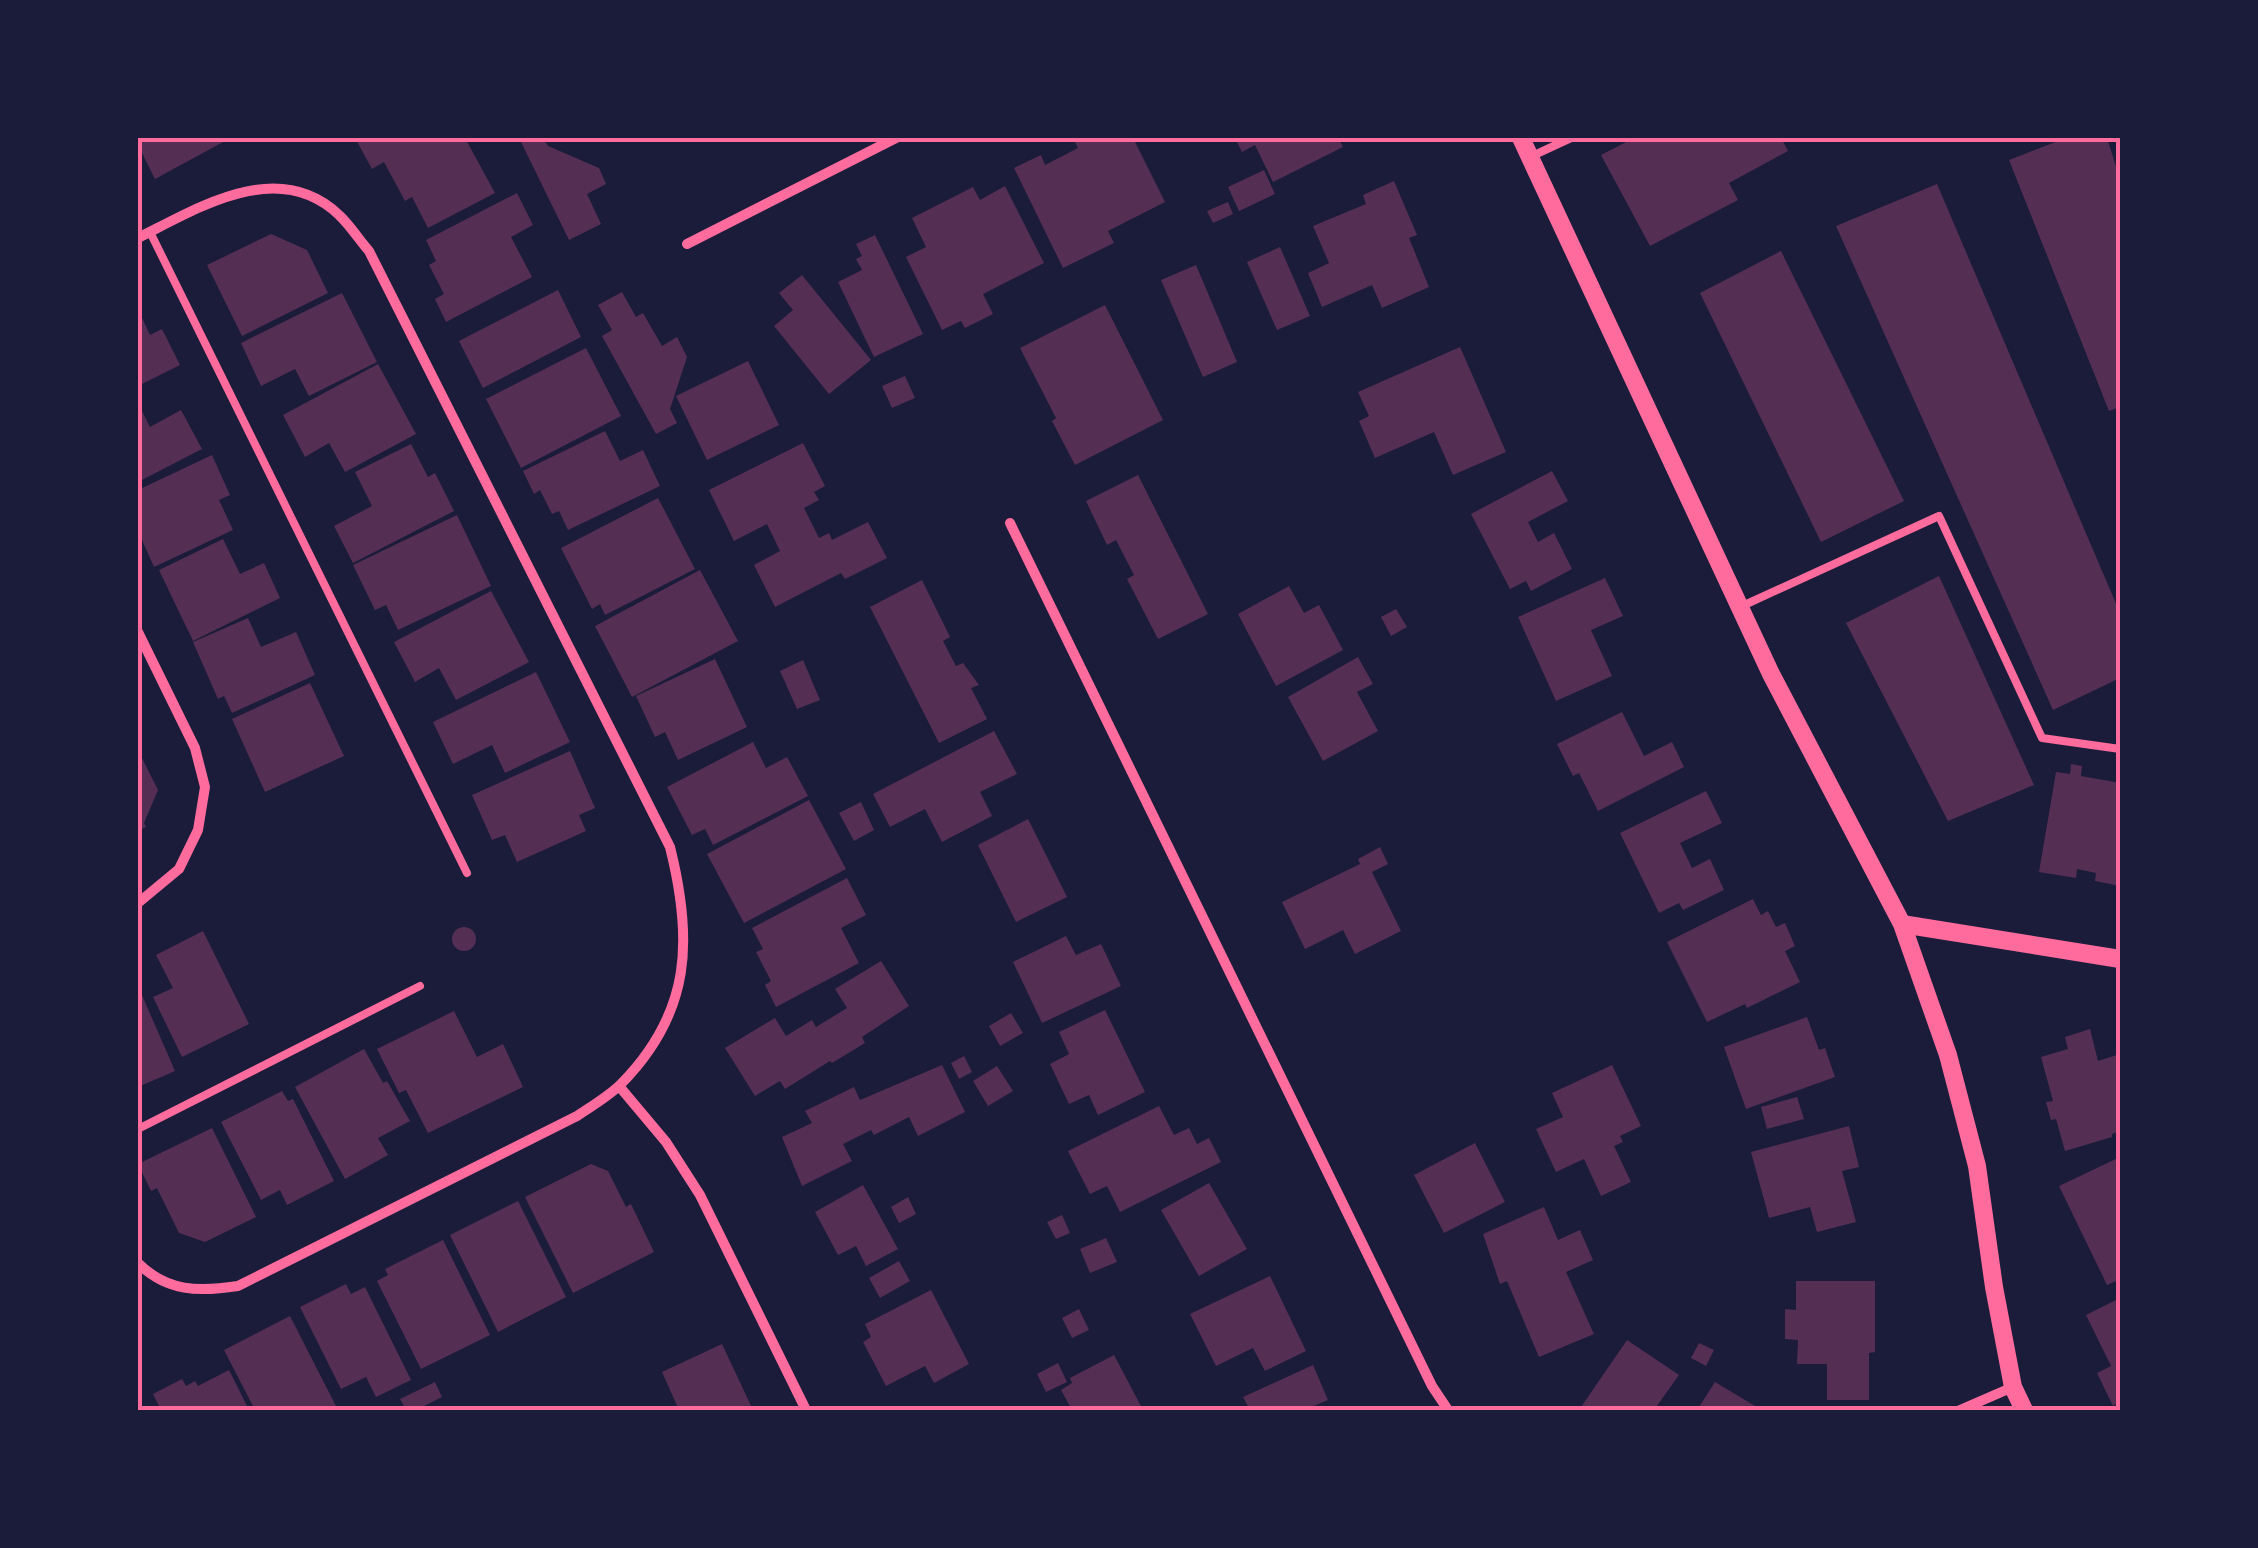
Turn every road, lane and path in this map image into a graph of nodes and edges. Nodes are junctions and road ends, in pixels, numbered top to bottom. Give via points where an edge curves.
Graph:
1 (896, 138) edge
2 (1521, 138) edge
3 (1571, 138) edge
4 (1530, 158) junction
5 (150, 232) junction
6 (138, 238) edge
7 (687, 244) dead end
8 (1010, 523) dead end
9 (1740, 607) junction
10 (138, 632) edge
11 (2120, 749) edge
12 (467, 872) dead end
13 (138, 903) edge
14 (1902, 924) junction
15 (2120, 960) edge
16 (420, 986) dead end
17 (619, 1086) junction
18 (138, 1129) edge
19 (138, 1263) edge
20 (2013, 1387) junction
21 (806, 1410) edge
22 (1448, 1410) edge
23 (1960, 1410) edge
24 (2024, 1410) edge

1 - 7 street
2 - 4 street
3 - 4 lane
4 - 9 street
5 - 6 street
5 - 12 lane
5 - 17 street via 216,198 262,188 305,192 338,214 368,252 670,847 686,927 682,974 649,1052
8 - 22 street
9 - 11 lane via 1939,516 2042,738
9 - 14 street
10 - 13 street via 195,748 205,787 198,830 179,869
14 - 15 street
14 - 20 street via 1978,1166
16 - 18 lane
17 - 19 street via 577,1116 238,1286 203,1292 168,1286
17 - 21 street via 700,1195
20 - 23 street
20 - 24 street

